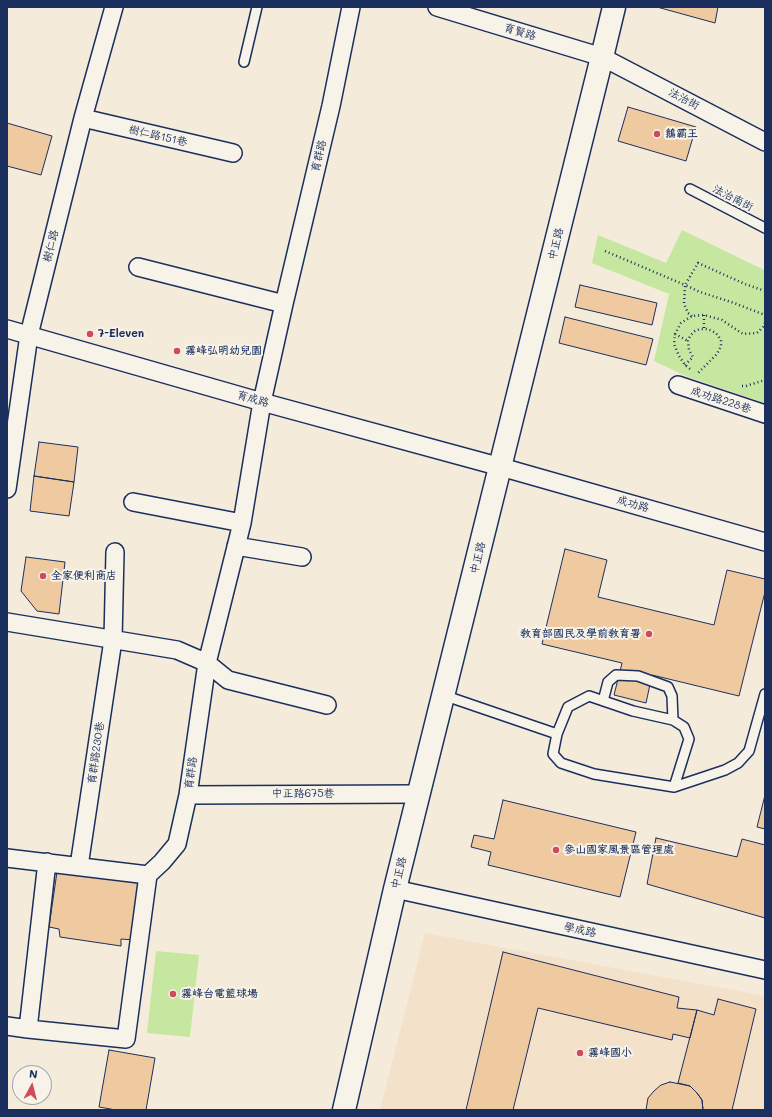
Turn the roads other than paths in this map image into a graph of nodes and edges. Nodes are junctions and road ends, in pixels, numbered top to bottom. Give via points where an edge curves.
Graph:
1 (114, 7) edge
2 (257, 7) edge
3 (351, 7) edge
4 (438, 7) edge
5 (614, 7) edge
6 (602, 57) junction
7 (244, 62) dead end
8 (83, 118) junction
9 (765, 142) edge
10 (233, 153) dead end
11 (690, 189) dead end
12 (765, 228) edge
13 (138, 267) dead end
14 (284, 304) junction
15 (7, 329) edge
16 (29, 335) junction
17 (678, 386) dead end
18 (262, 402) junction
19 (765, 414) edge
20 (500, 467) junction
21 (7, 489) edge
22 (133, 502) dead end
23 (242, 523) junction
24 (765, 542) edge
25 (236, 546) junction
26 (115, 552) dead end
27 (302, 557) dead end
28 (7, 622) edge
29 (113, 640) junction
30 (207, 663) junction
31 (765, 694) edge
32 (443, 695) junction
33 (604, 701) junction
34 (327, 705) dead end
35 (673, 720) junction
36 (556, 734) junction
37 (674, 787) junction
38 (418, 794) junction
39 (188, 795) junction
40 (7, 858) edge
41 (47, 862) junction
42 (79, 866) junction
43 (148, 875) junction
44 (395, 889) junction
45 (765, 970) edge
46 (7, 1026) edge
47 (28, 1029) junction
48 (344, 1110) edge

1 - 8 street, 樹仁路
2 - 7 lane
3 - 14 street, 育群路 via 331,106
4 - 6 street, 育賢路
5 - 6 street, 中正路
6 - 9 street, 法治街
6 - 20 street, 中正路
8 - 10 street, 樹仁路151巷
8 - 16 street, 樹仁路
11 - 12 lane, 法治南街
13 - 14 street
14 - 18 street, 育群路
15 - 16 street, 育成路
16 - 18 street, 育成路
16 - 21 street, 樹仁路
17 - 19 street, 成功路228巷
18 - 20 street, 育成路
18 - 23 street, 育群路
20 - 24 street, 成功路
20 - 32 street, 中正路
22 - 23 street
23 - 25 street, 育群路
25 - 27 street
25 - 30 street, 育群路
26 - 29 street, 育群路230巷
28 - 29 street
29 - 30 street via 177,650
29 - 42 street, 育群路230巷
30 - 34 street via 228,680
30 - 39 street, 育群路
31 - 37 lane via 749,750 738,763
32 - 36 lane
32 - 38 street, 中正路
33 - 35 lane
33 - 35 lane via 608,682 616,675 638,676 668,687 672,696
33 - 36 lane via 588,696 568,707
35 - 37 lane via 684,727 689,739
36 - 37 lane via 552,754 561,763 594,774
38 - 39 street, 中正路675巷
38 - 44 street, 中正路
39 - 43 street, 育群路 via 177,844
40 - 41 street
41 - 42 street
41 - 47 street
42 - 43 street
43 - 47 street via 126,1039
44 - 45 street, 學成路
44 - 48 street, 中正路
46 - 47 street

